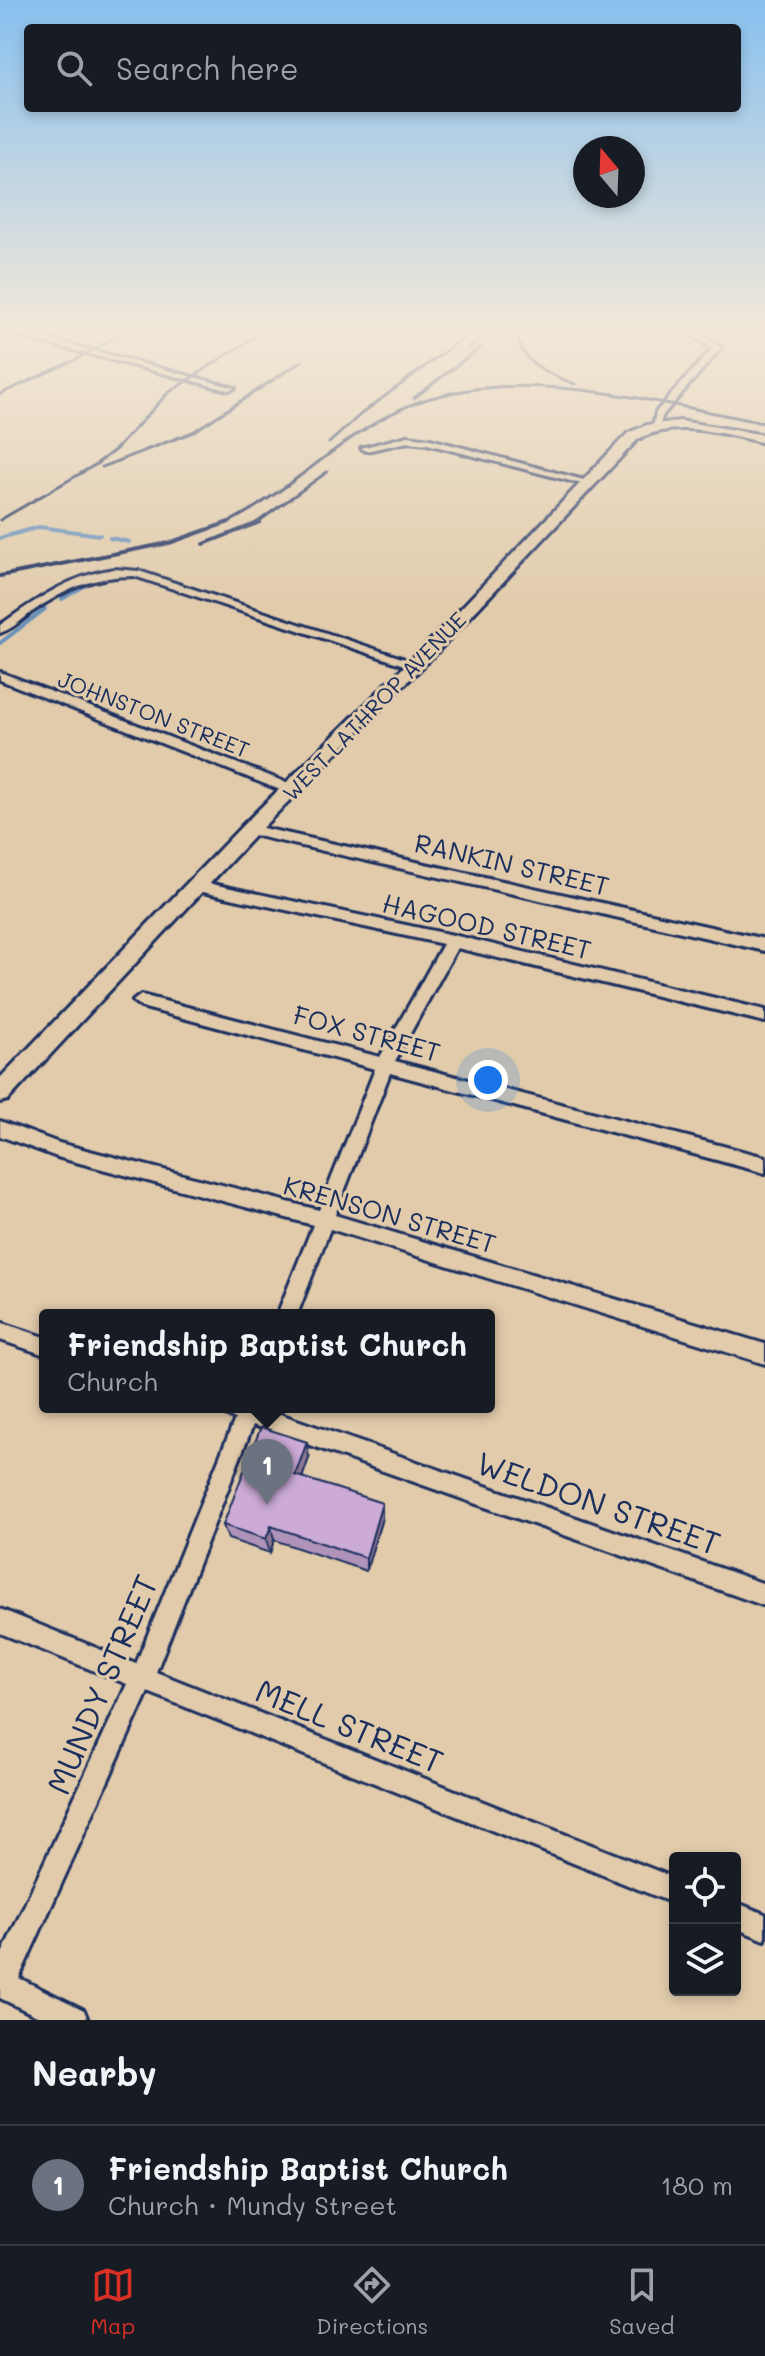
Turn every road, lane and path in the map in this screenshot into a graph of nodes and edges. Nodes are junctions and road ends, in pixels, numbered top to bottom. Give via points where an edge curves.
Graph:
1 (656, 425) joint
2 (765, 439) edge
3 (366, 448) dead end
4 (590, 483) junction
5 (0, 630) edge
6 (414, 664) junction
7 (0, 676) edge
8 (293, 790) junction
9 (249, 830) junction
10 (198, 886) junction
11 (453, 941) junction
12 (765, 945) edge
13 (141, 1001) dead end
14 (765, 1016) edge
15 (385, 1064) junction
16 (0, 1093) edge
17 (0, 1128) edge
18 (765, 1165) edge
19 (326, 1220) junction
20 (289, 1309) edge
21 (0, 1331) edge
22 (39, 1344) edge
23 (765, 1354) edge
24 (241, 1413) edge
25 (253, 1413) edge
26 (765, 1595) edge
27 (0, 1621) edge
28 (142, 1678) junction
29 (669, 1889) edge
30 (741, 1917) edge
31 (765, 1927) edge
32 (1, 1983) edge
33 (74, 2020) edge

1 - 2 street
1 - 4 street, WEST LATHROP AVENUE via 633,436
3 - 4 street via 408,439 427,441
4 - 6 street, WEST LATHROP AVENUE
5 - 6 street via 70,582 116,571
6 - 8 street, WEST LATHROP AVENUE
7 - 8 street, JOHNSTON STREET
8 - 9 street, WEST LATHROP AVENUE
9 - 10 street, WEST LATHROP AVENUE
9 - 12 street, RANKIN STREET
10 - 11 street, HAGOOD STREET
10 - 16 street, WEST LATHROP AVENUE
11 - 14 street, HAGOOD STREET
11 - 15 street
13 - 15 street, FOX STREET
15 - 18 street, FOX STREET
15 - 19 street
17 - 19 street, KRENSON STREET via 57,1150
19 - 20 street
19 - 23 street, KRENSON STREET
21 - 22 street
24 - 28 street, MUNDY STREET
25 - 26 street, WELDON STREET
27 - 28 street, MELL STREET
28 - 29 street, MELL STREET
28 - 32 street, MUNDY STREET
30 - 31 street
32 - 33 street

